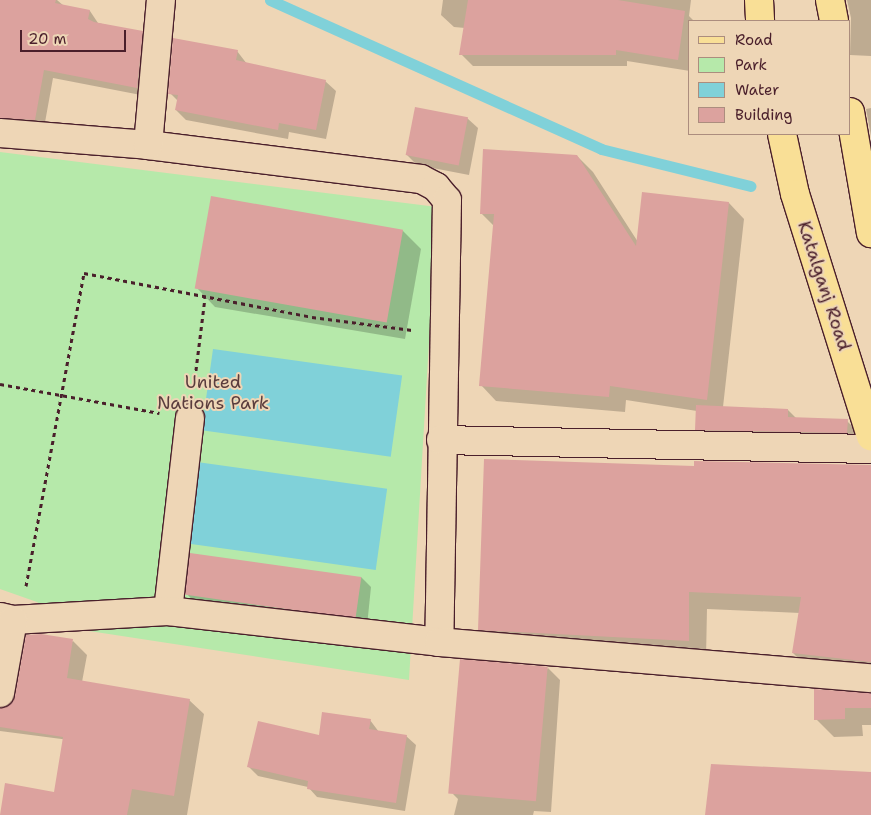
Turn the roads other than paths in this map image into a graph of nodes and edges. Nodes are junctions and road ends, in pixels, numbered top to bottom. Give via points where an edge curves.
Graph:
1 (160, 0) edge
2 (759, 0) edge
3 (830, 0) edge
4 (760, 20) edge
5 (834, 20) edge
6 (851, 118) edge
7 (0, 133) edge
8 (782, 135) edge
9 (148, 145) junction
10 (871, 233) edge
11 (190, 418) road end
12 (871, 436) edge
13 (441, 440) junction
14 (871, 449) edge
15 (168, 611) junction
16 (6, 619) edge
17 (439, 642) junction
18 (871, 678) edge
19 (0, 693) edge

1 - 9 street
2 - 4 main road
3 - 5 main road
6 - 10 main road
7 - 9 street
8 - 12 main road, Katalganj Road via 796,194
9 - 13 street via 421,179 436,186 447,200
11 - 15 street
13 - 14 street
13 - 17 street
15 - 16 street
15 - 17 street
16 - 19 street
17 - 18 street

